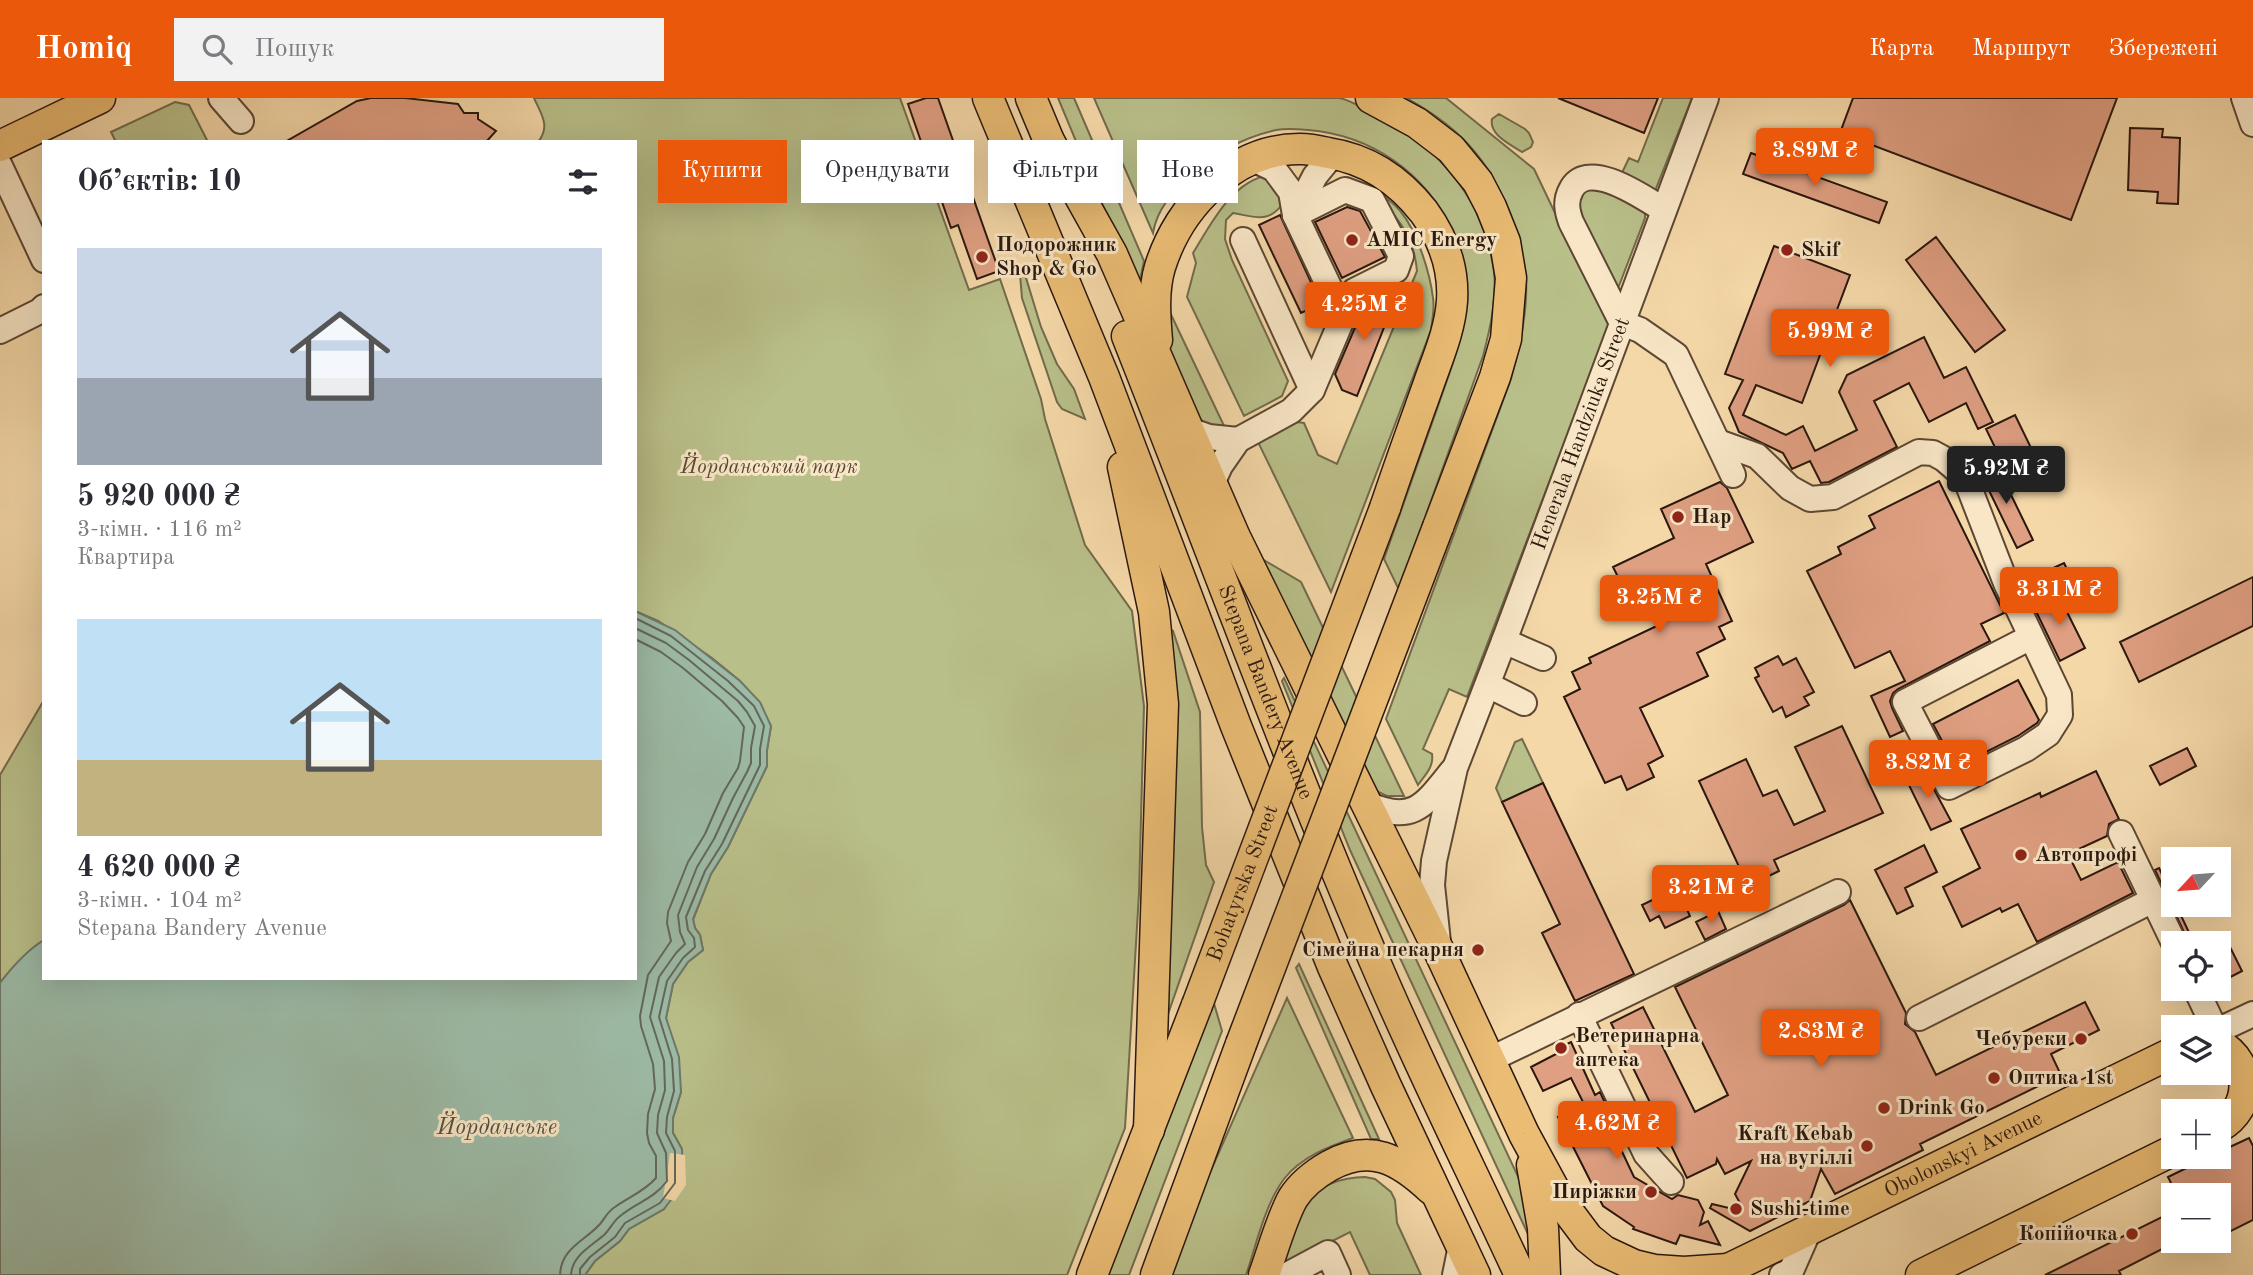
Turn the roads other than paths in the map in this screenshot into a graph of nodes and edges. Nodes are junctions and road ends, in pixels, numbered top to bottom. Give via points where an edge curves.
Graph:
1 (100, 98) edge
2 (221, 98) edge
3 (988, 98) edge
4 (1031, 98) edge
5 (1371, 98) edge
6 (1706, 98) edge
7 (2244, 98) edge
8 (242, 121) dead end
9 (2253, 124) edge
10 (1049, 140) edge
11 (0, 146) edge
12 (1333, 154) junction
13 (1253, 159) junction
14 (0, 166) edge
15 (1074, 203) edge
16 (1084, 203) edge
17 (1664, 210) junction
18 (1295, 215) junction
19 (1243, 240) dead end
20 (42, 256) edge
21 (42, 312) edge
22 (1342, 314) junction
23 (1622, 323) junction
24 (0, 331) edge
25 (1159, 362) junction
26 (1104, 377) junction
27 (1312, 390) junction
28 (1189, 430) junction
29 (1238, 440) junction
30 (1718, 442) junction
31 (1733, 475) dead end
32 (1212, 484) junction
33 (2031, 637) junction
34 (1504, 640) junction
35 (1543, 658) dead end
36 (1488, 685) junction
37 (1524, 703) dead end
38 (1455, 768) junction
39 (1367, 804) junction
40 (2121, 833) dead end
41 (1838, 892) dead end
42 (2153, 900) junction
43 (2168, 931) edge
44 (1440, 953) junction
45 (2253, 1014) edge
46 (1579, 1015) junction
47 (1919, 1018) dead end
48 (2231, 1024) edge
49 (2231, 1051) edge
50 (2161, 1058) edge
51 (1489, 1060) junction
52 (2233, 1121) edge
53 (1149, 1130) junction
54 (1524, 1134) junction
55 (2161, 1156) edge
56 (1671, 1182) dead end
57 (1436, 1194) junction
58 (1809, 1230) junction
59 (1461, 1246) junction
60 (1333, 1264) edge
61 (1722, 1272) edge
62 (1092, 1275) edge
63 (1156, 1275) edge
64 (1264, 1275) edge
65 (1287, 1275) edge
66 (1455, 1275) edge
67 (1475, 1275) edge
68 (1520, 1275) edge
69 (1545, 1275) edge
70 (1782, 1275) edge
71 (1922, 1275) edge

1 - 11 main road
2 - 8 street
3 - 26 main road, Stepana Bandery Avenue
4 - 10 main road, Stepana Bandery Avenue
5 - 63 main road, bridge via 1417,123 1451,149 1478,182 1505,242 1511,278 1506,339
6 - 17 street, Henerala Handziuka Street
7 - 9 street
12 - 13 main road, Bohatyrska Street via 1302,149
12 - 18 street via 1315,176
12 - 53 main road, Bohatyrska Street, bridge via 1362,161 1389,176 1430,220 1451,274 1446,334 1385,508
13 - 18 street via 1275,169 1290,192
13 - 25 main road via 1211,185 1177,227 1160,268 1155,297
14 - 20 street
15 - 68 main road, Stepana Bandery Avenue via 1375,963
16 - 25 main road via 1112,254
17 - 23 street, Henerala Handziuka Street
17 - 23 street via 1609,180 1587,177 1574,184 1569,194 1566,209 1571,222
18 - 22 street
18 - 22 street via 1345,190 1372,200 1401,257 1396,270 1354,290
19 - 27 street
21 - 24 street
22 - 27 street
23 - 30 street via 1676,355
23 - 34 street, Henerala Handziuka Street
25 - 28 main road
26 - 53 main road via 1154,612 1163,704
26 - 57 main road, Stepana Bandery Avenue via 1323,942
27 - 29 street via 1291,411
28 - 29 street
28 - 32 main road
29 - 32 street
30 - 31 street
30 - 33 street via 1757,456 1790,488 1810,499 1833,497 1919,452 1944,459 1965,477
32 - 39 main road
33 - 33 street via 2059,695 2060,715 2048,734 2026,749 1949,787 1905,702
34 - 35 street
34 - 36 street, Henerala Handziuka Street
36 - 37 street
36 - 38 street, Henerala Handziuka Street
38 - 39 street, Henerala Handziuka Street via 1429,800 1413,810 1387,813
38 - 44 street, Henerala Handziuka Street via 1434,861
39 - 44 main road
40 - 42 street
41 - 46 street
42 - 43 street
42 - 47 street
44 - 51 main road
45 - 48 street
46 - 51 street
46 - 56 street via 1646,1154
49 - 52 main road via 2247,1080 2243,1104
50 - 58 main road, Obolonskyi Avenue
51 - 54 main road
53 - 62 main road, Bohatyrska Street
54 - 61 main road via 1561,1202 1604,1251 1655,1270
54 - 69 main road via 1543,1228
55 - 71 main road
57 - 59 main road, Stepana Bandery Avenue
57 - 64 main road via 1404,1166 1387,1159 1363,1153 1336,1162 1303,1185 1292,1200
58 - 61 main road, Obolonskyi Avenue
58 - 70 street via 1791,1271
59 - 66 street
59 - 67 main road, Stepana Bandery Avenue
60 - 65 street

